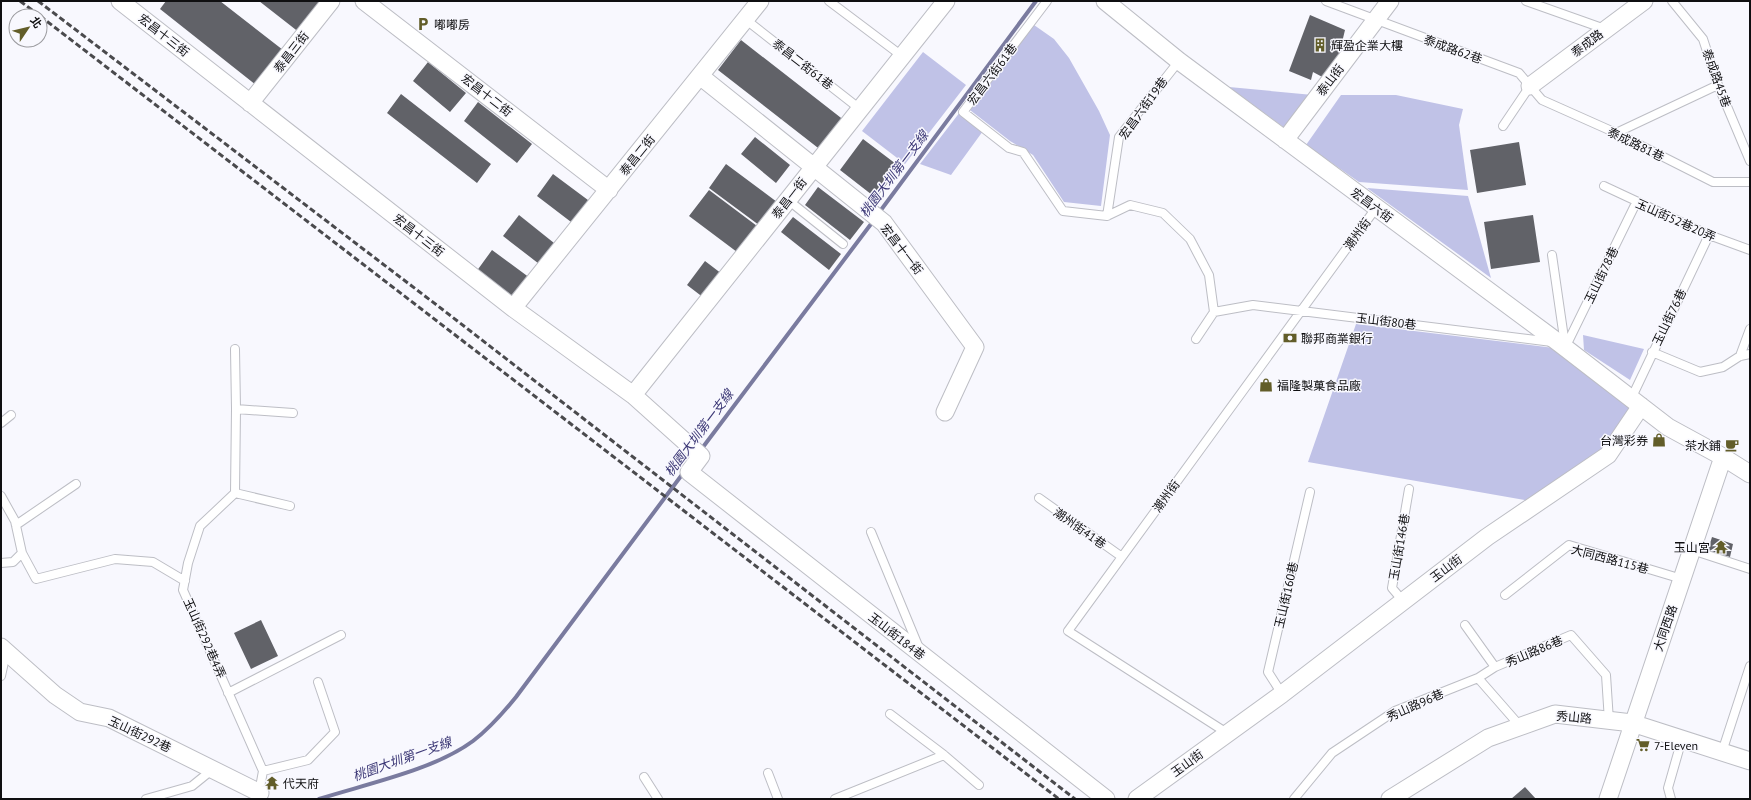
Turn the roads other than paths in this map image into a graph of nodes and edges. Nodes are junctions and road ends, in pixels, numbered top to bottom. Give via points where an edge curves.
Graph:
1 (120, 1) edge
2 (331, 1) edge
3 (364, 1) edge
4 (760, 1) edge
5 (829, 1) edge
6 (946, 1) edge
7 (1047, 1) edge
8 (1105, 1) edge
9 (1326, 1) edge
10 (1390, 1) edge
11 (1526, 1) edge
12 (1644, 1) edge
13 (1672, 1) edge
14 (745, 19) junction
15 (1375, 20) junction
16 (1605, 29) junction
17 (902, 56) junction
18 (1179, 61) junction
19 (700, 76) junction
20 (1718, 85) junction
21 (1530, 86) junction
22 (250, 103) junction
23 (860, 109) junction
24 (1503, 126) dead end
25 (1616, 133) junction
26 (1285, 140) junction
27 (1750, 161) edge
28 (814, 167) junction
29 (1750, 182) edge
30 (1604, 186) dead end
31 (609, 190) junction
32 (788, 200) junction
33 (1636, 203) junction
34 (1376, 208) junction
35 (1107, 216) junction
36 (1709, 236) junction
37 (843, 244) dead end
38 (1750, 250) edge
39 (1552, 255) dead end
40 (513, 308) junction
41 (1300, 310) junction
42 (1214, 312) junction
43 (1750, 329) edge
44 (1196, 339) dead end
45 (1562, 346) junction
46 (235, 349) dead end
47 (1652, 352) junction
48 (1750, 354) edge
49 (1740, 356) junction
50 (633, 395) junction
51 (1636, 403) junction
52 (236, 409) junction
53 (945, 412) dead end
54 (293, 413) dead end
55 (11, 415) dead end
56 (1, 423) edge
57 (1724, 457) junction
58 (689, 472) joint
59 (1750, 474) edge
60 (76, 484) dead end
61 (1409, 490) dead end
62 (1310, 492) dead end
63 (235, 493) junction
64 (1, 496) edge
65 (1039, 498) dead end
66 (290, 506) dead end
67 (16, 525) junction
68 (871, 532) dead end
69 (1692, 550) junction
70 (22, 553) junction
71 (1122, 557) junction
72 (1, 563) edge
73 (1750, 570) edge
74 (1682, 579) junction
75 (185, 581) junction
76 (1505, 595) dead end
77 (1403, 601) junction
78 (1465, 625) dead end
79 (341, 635) dead end
80 (4, 650) edge
81 (923, 656) junction
82 (1495, 667) junction
83 (1750, 668) edge
84 (1, 676) edge
85 (1478, 678) junction
86 (318, 682) dead end
87 (228, 693) junction
88 (1282, 694) junction
89 (890, 714) dead end
90 (1609, 721) junction
91 (1632, 723) junction
92 (1520, 726) junction
93 (1228, 733) junction
94 (1682, 739) junction
95 (1722, 752) junction
96 (944, 755) junction
97 (1750, 761) edge
98 (213, 769) junction
99 (263, 771) junction
100 (768, 773) dead end
101 (644, 778) dead end
102 (979, 784) dead end
103 (262, 795) edge
104 (146, 799) edge
105 (658, 799) edge
106 (778, 799) edge
107 (835, 799) edge
108 (1106, 799) edge
109 (1137, 799) edge
110 (1294, 799) edge
111 (1390, 799) edge
112 (1608, 799) edge
113 (1671, 799) edge

1 - 22 street, 宏昌十三街
2 - 22 street, 泰昌三街
3 - 31 street, 宏昌十二街
4 - 14 street, 泰昌二街
5 - 17 lane
6 - 17 street, 泰昌一街
7 - 35 lane, 宏昌六街61巷 via 963,112 1009,148 1023,152 1062,211
8 - 18 street, 宏昌六街
9 - 15 lane, 泰成路62巷
10 - 15 street, 泰山街
11 - 16 lane
12 - 16 street, 泰成路
13 - 20 lane, 泰成路45巷 via 1702,39
14 - 19 street, 泰昌二街
14 - 23 lane, 泰昌二街61巷
15 - 21 lane, 泰成路62巷 via 1519,73
15 - 26 street, 泰山街
16 - 21 street, 泰成路
17 - 23 street, 泰昌一街
18 - 26 street, 宏昌六街
18 - 35 lane, 宏昌六街19巷 via 1119,137
19 - 28 street, 宏昌十一街
19 - 31 street, 泰昌二街
20 - 25 lane
20 - 27 lane, 泰成路45巷
21 - 24 lane
21 - 25 lane, 泰成路81巷 via 1542,100
22 - 40 street, 宏昌十三街
23 - 28 street, 泰昌一街
25 - 29 lane, 泰成路81巷 via 1713,182
26 - 34 street, 宏昌六街
28 - 32 street, 泰昌一街
28 - 53 street, 宏昌十一街 via 876,217 975,346
30 - 33 lane, 玉山街52巷20弄
31 - 40 street, 泰昌二街
32 - 37 lane
32 - 50 street, 泰昌一街
33 - 36 lane, 玉山街52巷20弄
33 - 45 lane, 玉山街78巷
34 - 41 lane, 潮州街
34 - 45 street, 宏昌六街
35 - 42 lane via 1130,205 1163,213 1190,239 1208,275
36 - 38 lane, 玉山街52巷20弄
36 - 47 lane, 玉山街76巷
39 - 45 lane
40 - 50 street, 宏昌十三街
41 - 42 lane, 玉山街80巷 via 1253,305
41 - 45 lane, 玉山街80巷
41 - 71 lane, 潮州街
42 - 44 lane
43 - 49 lane
45 - 51 street, 宏昌六街
46 - 52 lane
47 - 49 lane via 1700,372 1723,367
47 - 51 lane, 玉山街76巷
48 - 49 lane
50 - 58 street, 宏昌十三街 via 697,453
51 - 57 street via 1668,427
51 - 77 street, 玉山街 via 1608,456 1487,537
52 - 54 lane
52 - 63 lane
55 - 56 lane
57 - 59 street
57 - 69 street, 大同西路
58 - 81 street, 玉山街184巷
60 - 67 lane
61 - 77 lane, 玉山街146巷 via 1392,588
62 - 88 lane, 玉山街160巷 via 1268,672
63 - 66 lane
63 - 75 lane, 玉山街292巷4弄 via 200,526
64 - 67 lane
65 - 71 lane, 潮州街41巷
67 - 70 lane
68 - 81 lane
69 - 73 lane
69 - 74 street, 大同西路
70 - 72 lane via 14,562
70 - 75 lane via 36,579 116,559 153,562
71 - 93 lane, 潮州街 via 1068,631
74 - 76 lane, 大同西路115巷 via 1569,545
74 - 91 street, 大同西路
75 - 87 lane, 玉山街292巷4弄 via 183,590
77 - 88 street, 玉山街
78 - 82 lane
79 - 87 lane
80 - 84 lane
80 - 98 street, 玉山街292巷 via 80,712 109,718
81 - 108 street, 玉山街184巷
82 - 85 lane, 秀山路96巷
82 - 90 lane, 秀山路86巷 via 1571,635 1606,675
83 - 95 lane
85 - 92 lane
85 - 110 lane, 秀山路96巷 via 1395,711 1332,752
86 - 99 lane via 335,732 308,760
87 - 99 lane, 玉山街292巷4弄
88 - 93 street, 玉山街
89 - 96 lane
90 - 91 street, 秀山路
90 - 92 street, 秀山路 via 1555,714
91 - 94 street, 秀山路
91 - 112 street, 大同西路
92 - 111 street, 秀山路 via 1488,738
93 - 109 street, 玉山街
94 - 95 street, 秀山路
94 - 113 lane via 1668,788
95 - 97 street, 秀山路
96 - 102 lane
96 - 107 lane
98 - 103 street, 玉山街292巷
98 - 104 lane via 192,786
99 - 103 lane
100 - 106 lane
101 - 105 lane

